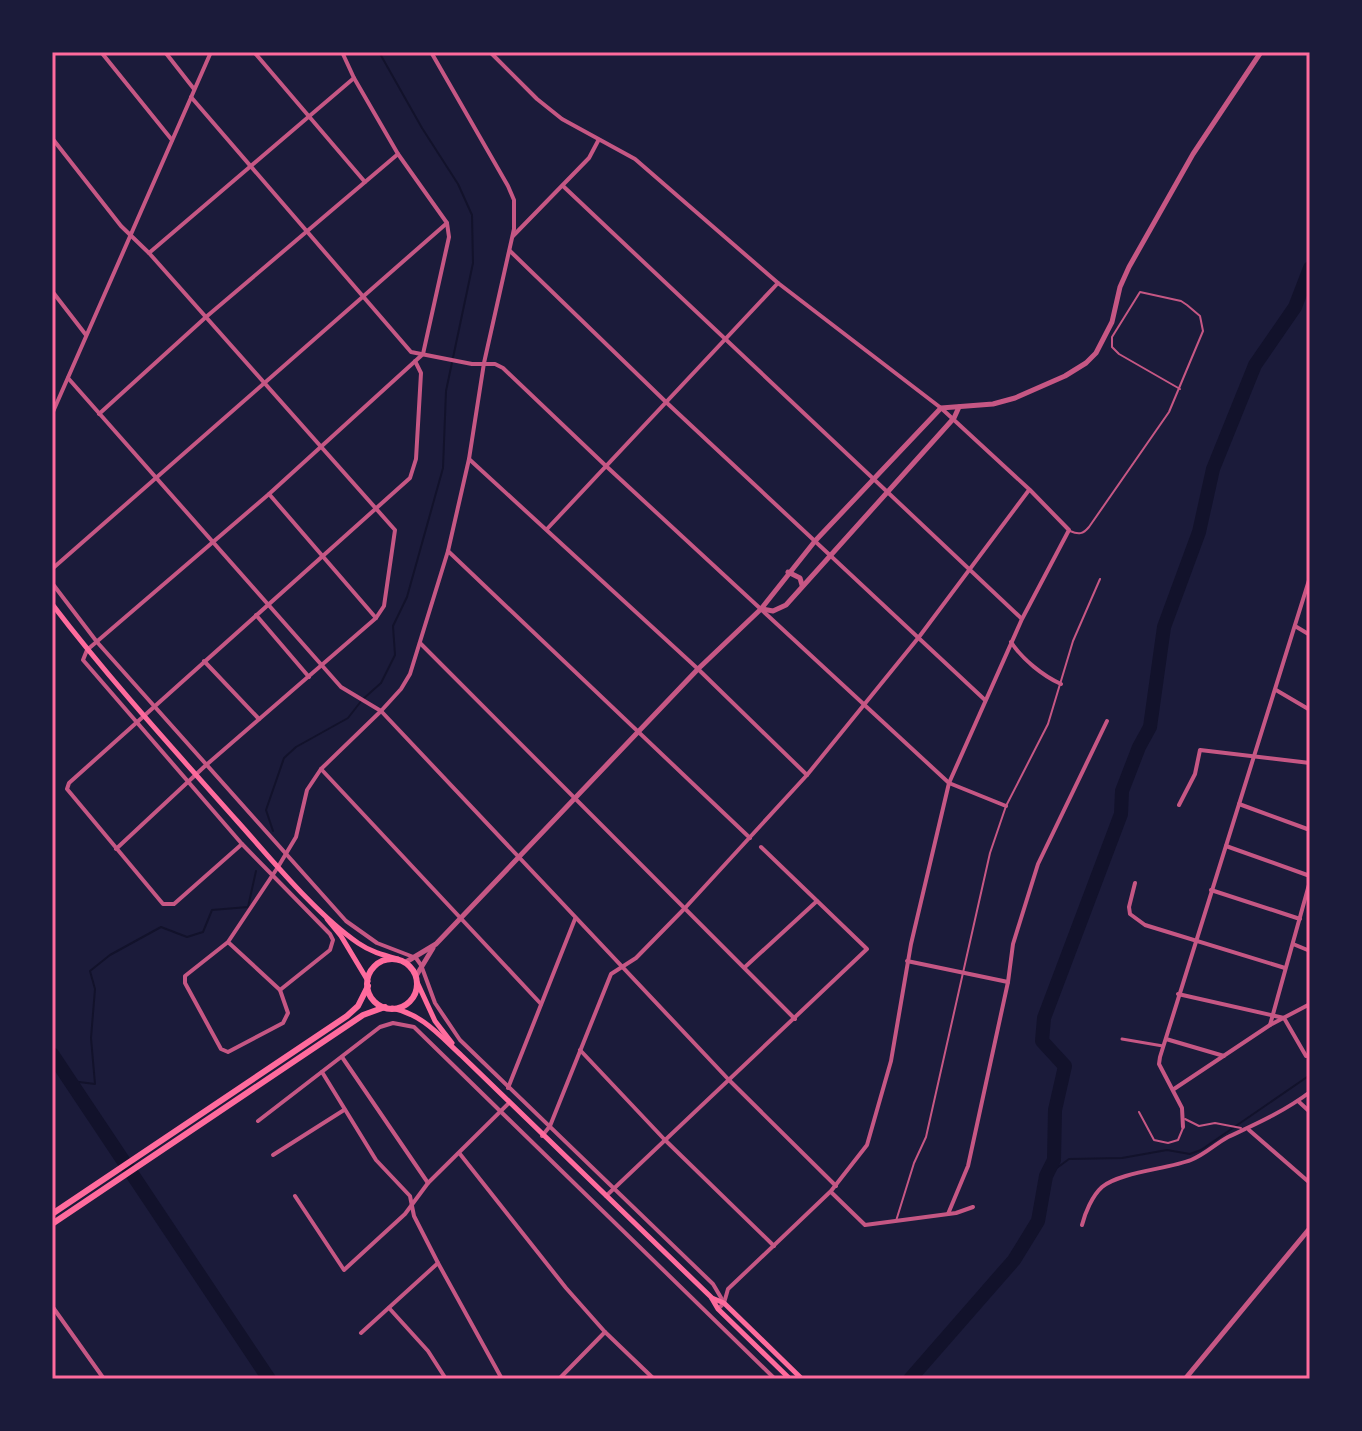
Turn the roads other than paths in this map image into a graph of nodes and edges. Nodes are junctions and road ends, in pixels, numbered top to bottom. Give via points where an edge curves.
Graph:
1 (101, 52) edge
2 (165, 52) edge
3 (211, 52) edge
4 (254, 52) edge
5 (342, 52) edge
6 (431, 52) edge
7 (490, 52) edge
8 (1261, 52) edge
9 (354, 78) junction
10 (194, 89) junction
11 (191, 97) junction
12 (309, 116) junction
13 (52, 138) edge
14 (172, 140) junction
15 (598, 141) junction
16 (398, 154) junction
17 (251, 169) junction
18 (365, 182) junction
19 (563, 186) junction
20 (447, 223) junction
21 (306, 232) junction
22 (129, 234) junction
23 (513, 236) junction
24 (510, 251) junction
25 (149, 253) junction
26 (778, 283) junction
27 (52, 291) edge
28 (362, 297) junction
29 (206, 317) junction
30 (86, 335) junction
31 (726, 341) junction
32 (423, 354) junction
33 (415, 361) junction
34 (484, 363) junction
35 (68, 378) junction
36 (264, 383) junction
37 (1180, 389) junction
38 (667, 403) junction
39 (959, 406) junction
40 (941, 408) junction
41 (52, 414) edge
42 (99, 414) junction
43 (954, 418) junction
44 (321, 448) junction
45 (469, 459) junction
46 (606, 466) junction
47 (155, 479) junction
48 (874, 479) junction
49 (1030, 490) junction
50 (888, 491) junction
51 (269, 494) junction
52 (376, 509) junction
53 (546, 529) junction
54 (1069, 530) junction
55 (815, 541) junction
56 (212, 543) junction
57 (448, 551) junction
58 (830, 555) junction
59 (323, 558) junction
60 (52, 569) edge
61 (970, 570) junction
62 (788, 572) junction
63 (1310, 577) edge
64 (1100, 579) dead end
65 (52, 583) edge
66 (803, 586) junction
67 (52, 604) edge
68 (267, 605) junction
69 (761, 609) junction
70 (256, 615) junction
71 (376, 618) junction
72 (1022, 619) junction
73 (1294, 626) junction
74 (1310, 635) edge
75 (919, 637) junction
76 (97, 642) junction
77 (1011, 642) junction
78 (420, 643) junction
79 (87, 650) junction
80 (204, 661) junction
81 (322, 666) junction
82 (698, 669) junction
83 (309, 677) junction
84 (1061, 684) junction
85 (1276, 690) junction
86 (985, 700) junction
87 (863, 705) junction
88 (154, 707) junction
89 (1310, 710) edge
90 (381, 711) junction
91 (144, 715) junction
92 (259, 719) junction
93 (1107, 721) dead end
94 (136, 723) junction
95 (639, 732) junction
96 (1253, 757) junction
97 (1310, 763) edge
98 (205, 766) junction
99 (321, 769) junction
100 (196, 775) junction
101 (807, 775) junction
102 (188, 782) junction
103 (949, 783) junction
104 (575, 799) junction
105 (1239, 804) junction
106 (1179, 805) dead end
107 (1006, 806) junction
108 (1310, 830) edge
109 (750, 839) junction
110 (242, 844) junction
111 (1226, 846) junction
112 (761, 847) dead end
113 (116, 849) junction
114 (286, 855) junction
115 (519, 857) junction
116 (278, 867) junction
117 (272, 876) junction
118 (1310, 879) edge
119 (1135, 883) dead end
120 (1211, 890) junction
121 (308, 897) junction
122 (817, 901) junction
123 (685, 908) junction
124 (460, 919) junction
125 (575, 919) junction
126 (1300, 919) junction
127 (1194, 941) junction
128 (228, 942) junction
129 (436, 944) junction
130 (1293, 944) junction
131 (1310, 951) edge
132 (416, 958) junction
133 (398, 959) junction
134 (907, 961) junction
135 (406, 962) junction
136 (421, 965) junction
137 (621, 967) junction
138 (745, 968) junction
139 (1285, 968) junction
140 (962, 972) junction
141 (417, 979) junction
142 (1008, 982) junction
143 (368, 984) junction
144 (280, 990) junction
145 (1178, 994) junction
146 (541, 1004) junction
147 (1310, 1004) edge
148 (388, 1008) junction
149 (1273, 1015) junction
150 (1284, 1018) junction
151 (795, 1019) junction
152 (1270, 1025) junction
153 (1122, 1039) dead end
154 (1166, 1039) junction
155 (1163, 1046) junction
156 (580, 1050) junction
157 (462, 1056) junction
158 (1224, 1056) junction
159 (1306, 1056) dead end
160 (342, 1057) junction
161 (322, 1072) junction
162 (729, 1080) junction
163 (508, 1088) junction
164 (1174, 1089) junction
165 (1310, 1092) edge
166 (1298, 1101) junction
167 (509, 1103) junction
168 (344, 1110) junction
169 (1139, 1112) dead end
170 (1310, 1112) edge
171 (499, 1113) junction
172 (1185, 1119) junction
173 (258, 1121) dead end
174 (550, 1126) junction
175 (1183, 1127) joint
176 (1249, 1130) junction
177 (542, 1136) junction
178 (664, 1139) junction
179 (460, 1154) junction
180 (273, 1155) dead end
181 (563, 1155) junction
182 (554, 1165) junction
183 (428, 1183) junction
184 (1310, 1183) edge
185 (836, 1186) junction
186 (614, 1189) junction
187 (831, 1191) junction
188 (295, 1196) dead end
189 (606, 1196) junction
190 (412, 1204) junction
191 (973, 1207) dead end
192 (52, 1214) edge
193 (948, 1214) junction
194 (896, 1222) junction
195 (52, 1224) edge
196 (1082, 1225) dead end
197 (1310, 1228) edge
198 (774, 1246) junction
199 (666, 1254) junction
200 (438, 1263) junction
201 (658, 1263) junction
202 (711, 1297) junction
203 (724, 1303) junction
204 (52, 1306) edge
205 (389, 1308) junction
206 (718, 1309) junction
207 (605, 1332) junction
208 (361, 1333) dead end
209 (104, 1379) edge
210 (446, 1379) edge
211 (502, 1379) edge
212 (559, 1379) edge
213 (654, 1379) edge
214 (775, 1379) edge
215 (790, 1379) edge
216 (802, 1379) edge
217 (1185, 1379) edge

1 - 14 street
2 - 10 street
3 - 10 street
4 - 12 street
5 - 9 street
6 - 23 street via 508,186 514,200
7 - 15 street via 545,106
8 - 39 street via 1193,154 1129,267 1096,353 1065,376 1015,398
9 - 12 street
9 - 16 street
10 - 11 street
11 - 14 street
11 - 17 street
12 - 17 street
12 - 18 street
13 - 22 street
14 - 22 street
15 - 19 street
15 - 26 street via 635,159
16 - 18 street
16 - 20 street
17 - 21 street
17 - 25 street
18 - 21 street
19 - 23 street
19 - 31 street
20 - 28 street
20 - 32 street via 449,237
21 - 28 street
21 - 29 street
22 - 25 street
22 - 30 street
23 - 24 street
24 - 34 street
24 - 38 street
25 - 29 street
26 - 31 street
26 - 40 street
27 - 30 street
28 - 32 street via 411,352
28 - 36 street
29 - 36 street
29 - 42 street
30 - 35 street
31 - 38 street
31 - 48 street
32 - 33 street
32 - 34 street
33 - 44 street
33 - 52 street via 421,373 415,469
34 - 45 street
34 - 46 street via 503,368
35 - 41 street
35 - 42 street
36 - 44 street
36 - 47 street
37 - 37 lane via 1203,323 1181,301 1140,292 1112,337 1112,347
37 - 54 lane via 1089,527 1078,534
38 - 46 street
38 - 55 street
39 - 40 street
39 - 43 street
40 - 43 street
40 - 48 street
42 - 47 street
43 - 49 street
43 - 50 street
44 - 51 street
44 - 52 street
45 - 53 street
45 - 57 street
46 - 53 street
46 - 69 street
47 - 56 street
47 - 60 street
48 - 50 street
48 - 55 street
49 - 54 street
49 - 61 street
50 - 58 street
50 - 61 street
51 - 56 street
51 - 59 street
52 - 59 street
52 - 71 street via 395,530 395,538 384,606
53 - 82 street
54 - 72 street
55 - 58 street
55 - 62 street
56 - 68 street
56 - 76 street
57 - 78 street
57 - 95 street
58 - 66 street
58 - 75 street
59 - 68 street
59 - 71 street
61 - 72 street
61 - 75 street
62 - 66 street
62 - 69 street
63 - 73 street
64 - 84 lane
65 - 76 street
66 - 69 street via 780,609
67 - 79 main road
68 - 70 street
68 - 81 street
69 - 82 street
69 - 87 street
70 - 80 street
70 - 83 street
71 - 81 street
72 - 77 street
73 - 74 street
73 - 85 street
75 - 86 street
75 - 87 street
76 - 79 street
76 - 88 street
77 - 84 street
77 - 86 street
78 - 90 street via 410,674
78 - 104 street
79 - 91 main road
79 - 94 street via 87,667
80 - 88 street
80 - 92 street
81 - 83 street
81 - 90 street via 353,695
82 - 95 street
82 - 101 street
83 - 92 street
84 - 107 lane via 1041,742
85 - 89 street
85 - 96 street
86 - 103 street
87 - 101 street
87 - 103 street
88 - 91 street
88 - 98 street
90 - 99 street
90 - 115 street
91 - 94 street
91 - 100 main road
92 - 98 street
93 - 142 street via 1038,864 1013,944
94 - 102 street
94 - 113 street via 67,789
95 - 104 street
95 - 109 street
96 - 97 street
96 - 105 street
96 - 106 street via 1200,750
98 - 100 street
98 - 114 street
99 - 114 street via 307,790
99 - 124 street
100 - 102 street
100 - 116 main road
101 - 109 street
102 - 110 street
102 - 113 street
103 - 107 street
103 - 134 street
104 - 115 street
104 - 123 street
105 - 108 street
105 - 111 street
107 - 140 lane
109 - 123 street
110 - 113 street via 168,905
110 - 117 street
111 - 118 street
111 - 120 street
112 - 122 street
114 - 116 street
114 - 132 street via 362,934
115 - 124 street
115 - 125 street
116 - 117 street
116 - 121 main road
117 - 128 street
117 - 144 street via 333,940 330,950
118 - 126 street
119 - 127 street via 1130,914 1145,925
120 - 126 street
120 - 127 street
121 - 133 main road via 361,945
121 - 143 main road via 341,936
122 - 138 street
122 - 151 street via 867,949
123 - 137 street
123 - 138 street
124 - 129 street
124 - 146 street
125 - 137 street
125 - 146 street
126 - 130 street
127 - 139 street
127 - 145 street
128 - 144 street
128 - 144 street via 185,976 221,1049 233,1051 283,1023 288,1013
129 - 132 street
129 - 136 street
130 - 131 street
130 - 139 street
132 - 135 street
132 - 136 street
133 - 135 main road
133 - 143 main road via 376,965
134 - 140 street
134 - 185 street via 891,1061 872,1133
135 - 141 main road
136 - 141 street
136 - 163 street via 447,1024
137 - 156 street via 611,974
137 - 162 street
138 - 151 street
139 - 149 street
140 - 142 street
140 - 194 lane via 926,1137
141 - 148 main road via 407,1003
141 - 157 main road via 435,1021
142 - 193 street via 968,1166
143 - 148 main road via 373,1000
143 - 192 main road via 347,1016
145 - 149 street
145 - 154 street
146 - 163 street
147 - 150 street
148 - 157 main road via 422,1019
148 - 195 main road via 363,1015
149 - 150 street
149 - 152 street
150 - 152 street
150 - 159 street
151 - 162 street
152 - 158 street
153 - 155 street
154 - 155 street
154 - 158 street
155 - 164 street via 1159,1064
156 - 174 street
156 - 178 street
157 - 167 main road
158 - 164 street
160 - 161 street
160 - 171 street via 386,1024 407,1024 427,1037
160 - 183 street
161 - 168 street
161 - 173 street
162 - 178 street
162 - 185 street
163 - 174 street
164 - 172 street
165 - 166 street
166 - 170 street
166 - 176 street
167 - 171 street
167 - 177 main road
168 - 180 street
168 - 190 street
169 - 175 lane via 1154,1140 1178,1140
171 - 179 street
171 - 182 street
172 - 175 street
172 - 176 lane via 1199,1126 1215,1123
174 - 177 street
174 - 186 street
176 - 184 street
176 - 196 street via 1188,1161 1102,1187
177 - 181 main road
178 - 186 street
178 - 198 street
179 - 183 street
179 - 207 street
181 - 182 street
181 - 189 main road
182 - 201 street
183 - 190 street
185 - 187 street
186 - 189 street
186 - 203 street via 713,1284
187 - 194 street via 865,1225
187 - 198 street
188 - 190 street via 344,1270
189 - 199 main road
190 - 200 street
191 - 193 street
193 - 194 street
197 - 217 street
198 - 203 street via 728,1289
199 - 201 street
199 - 202 main road
200 - 205 street
200 - 211 street
201 - 214 street
202 - 203 main road
202 - 206 main road
203 - 206 street
203 - 216 main road
204 - 209 street
205 - 208 street
205 - 210 street
206 - 215 main road
207 - 212 street
207 - 213 street

